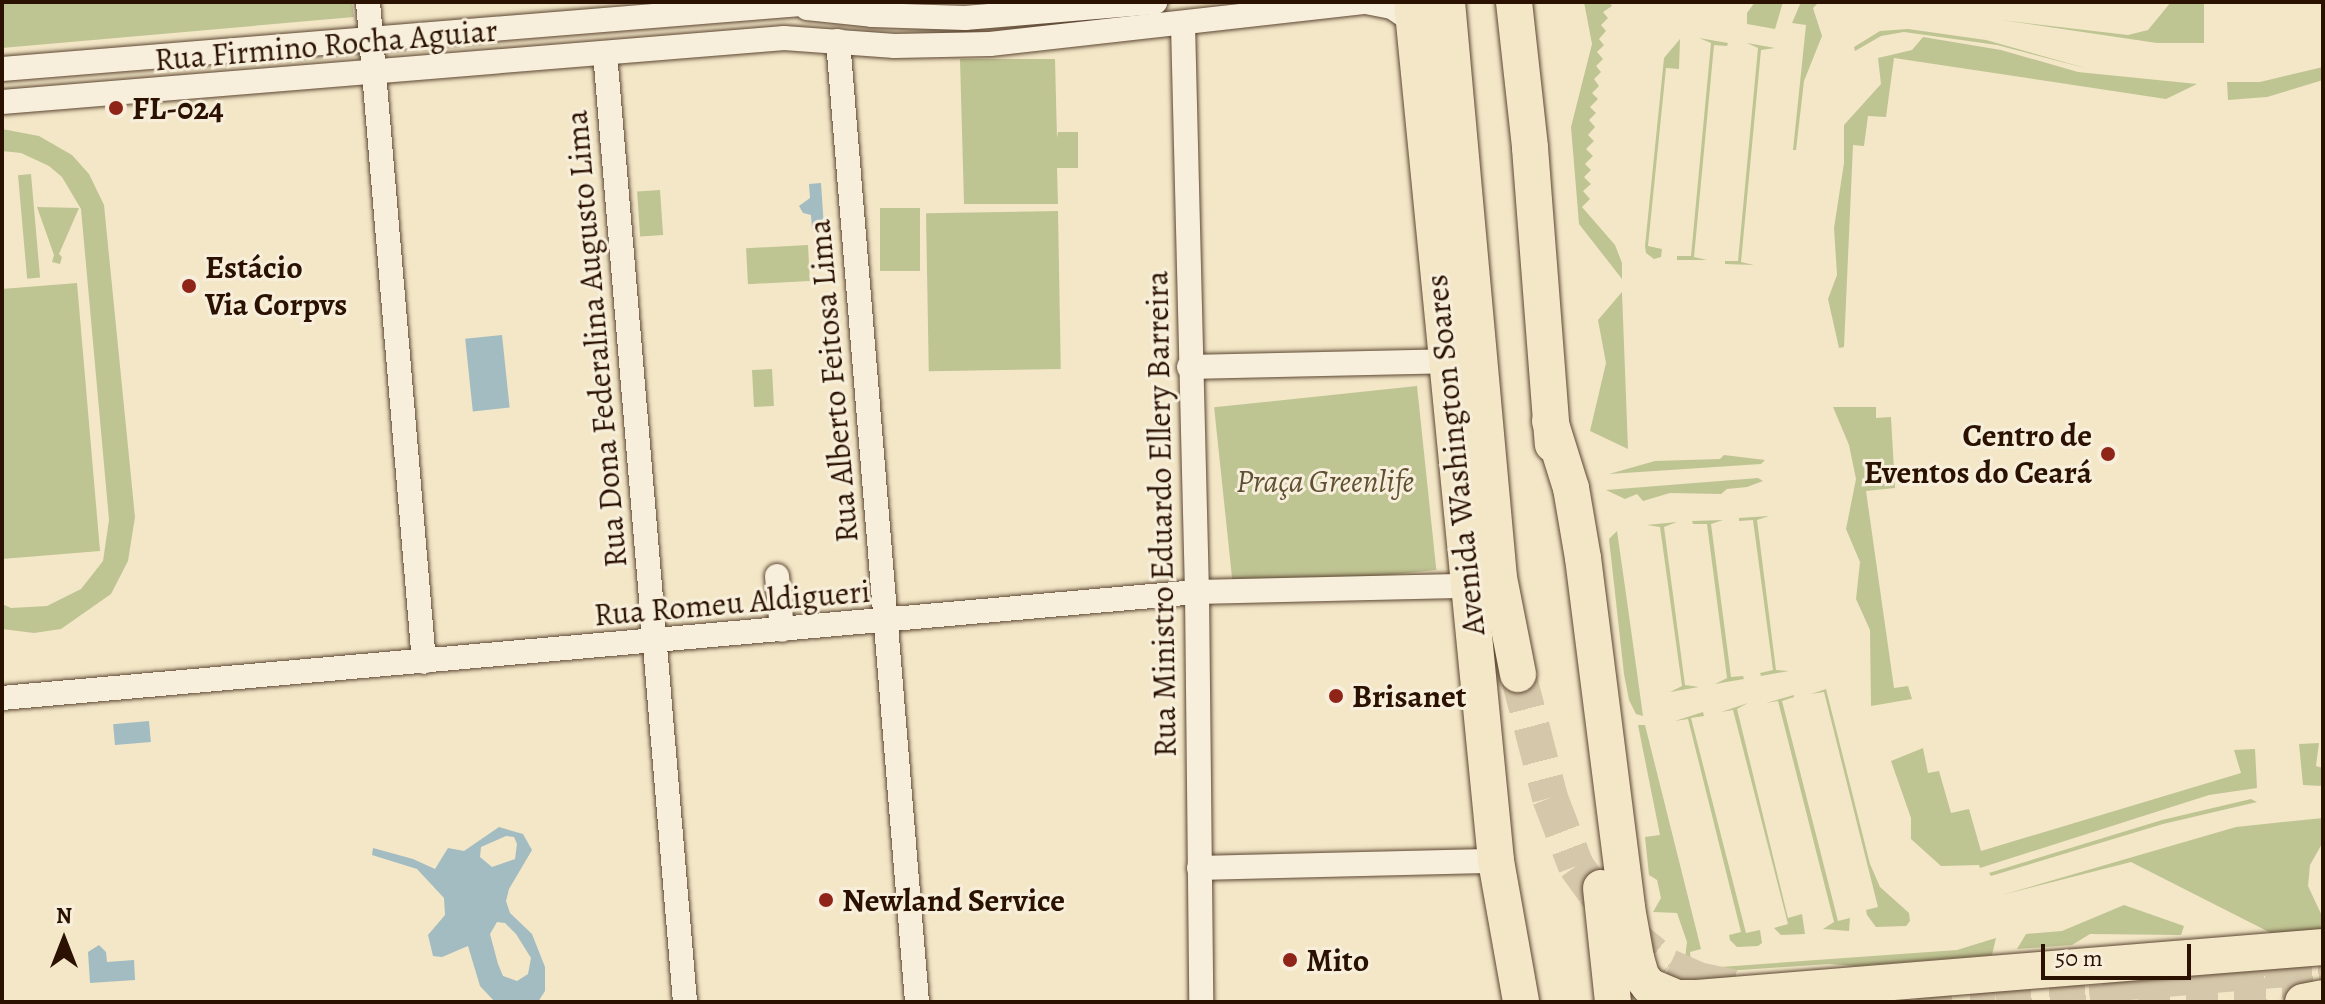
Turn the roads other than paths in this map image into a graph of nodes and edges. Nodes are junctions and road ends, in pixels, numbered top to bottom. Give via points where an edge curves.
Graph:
1 (368, 2) edge
2 (825, 2) edge
3 (1155, 2) edge
4 (1447, 2) edge
5 (1516, 4) edge
6 (795, 7) junction
7 (647, 10) edge
8 (1413, 12) edge
9 (1183, 24) junction
10 (371, 40) junction
11 (838, 41) junction
12 (651, 50) junction
13 (605, 53) junction
14 (2, 69) edge
15 (372, 72) junction
16 (2, 102) edge
17 (1446, 361) junction
18 (1189, 367) junction
19 (1550, 421) junction
20 (777, 576) dead end
21 (1468, 586) junction
22 (1197, 592) junction
23 (885, 621) junction
24 (782, 630) junction
25 (653, 641) junction
26 (424, 662) junction
27 (1518, 674) tunnel mouth
28 (2, 698) edge
29 (1496, 861) junction
30 (1199, 868) junction
31 (2323, 947) edge
32 (2323, 998) edge
33 (685, 1002) edge
34 (917, 1002) edge
35 (1201, 1002) edge
36 (1521, 1002) edge
37 (1613, 1002) edge
38 (2303, 1002) edge

1 - 10 street
2 - 6 street, Rua Firmino Rocha Aguiar
3 - 6 street via 965,18
4 - 27 highway via 1499,578
5 - 19 highway
6 - 7 street, Rua Firmino Rocha Aguiar
7 - 10 street, Rua Firmino Rocha Aguiar
7 - 12 street
8 - 9 street, Rua Firmino Rocha Aguiar via 1366,2
8 - 17 highway, Avenida Washington Soares
9 - 11 street, Rua Firmino Rocha Aguiar via 990,44
9 - 18 street, Rua Ministro Eduardo Ellery Barreira
10 - 14 street, Rua Firmino Rocha Aguiar
10 - 15 street
11 - 12 street, Rua Firmino Rocha Aguiar via 784,38
11 - 23 street, Rua Alberto Feitosa Lima
12 - 13 street, Rua Firmino Rocha Aguiar
13 - 15 street, Rua Firmino Rocha Aguiar
13 - 25 street, Rua Dona Federalina Augusto Lima
15 - 16 street, Rua Firmino Rocha Aguiar
15 - 26 street
17 - 18 street
17 - 21 highway, Avenida Washington Soares
18 - 22 street, Rua Ministro Eduardo Ellery Barreira
19 - 31 highway via 1571,488 1627,908 1641,976 1649,986 1677,998 1697,998
19 - 37 highway
20 - 24 street
21 - 22 street, Rua Romeu Aldigueri
21 - 29 highway, Avenida Washington Soares
22 - 23 street, Rua Romeu Aldigueri
22 - 30 street, Rua Ministro Eduardo Ellery Barreira
23 - 24 street, Rua Romeu Aldigueri
23 - 34 street, Rua Alberto Feitosa Lima
24 - 25 street, Rua Romeu Aldigueri
25 - 26 street, Rua Romeu Aldigueri
25 - 33 street, Rua Dona Federalina Augusto Lima
26 - 28 street, Rua Romeu Aldigueri
29 - 30 street
29 - 36 highway, Avenida Washington Soares
30 - 35 street, Rua Ministro Eduardo Ellery Barreira
32 - 38 highway

